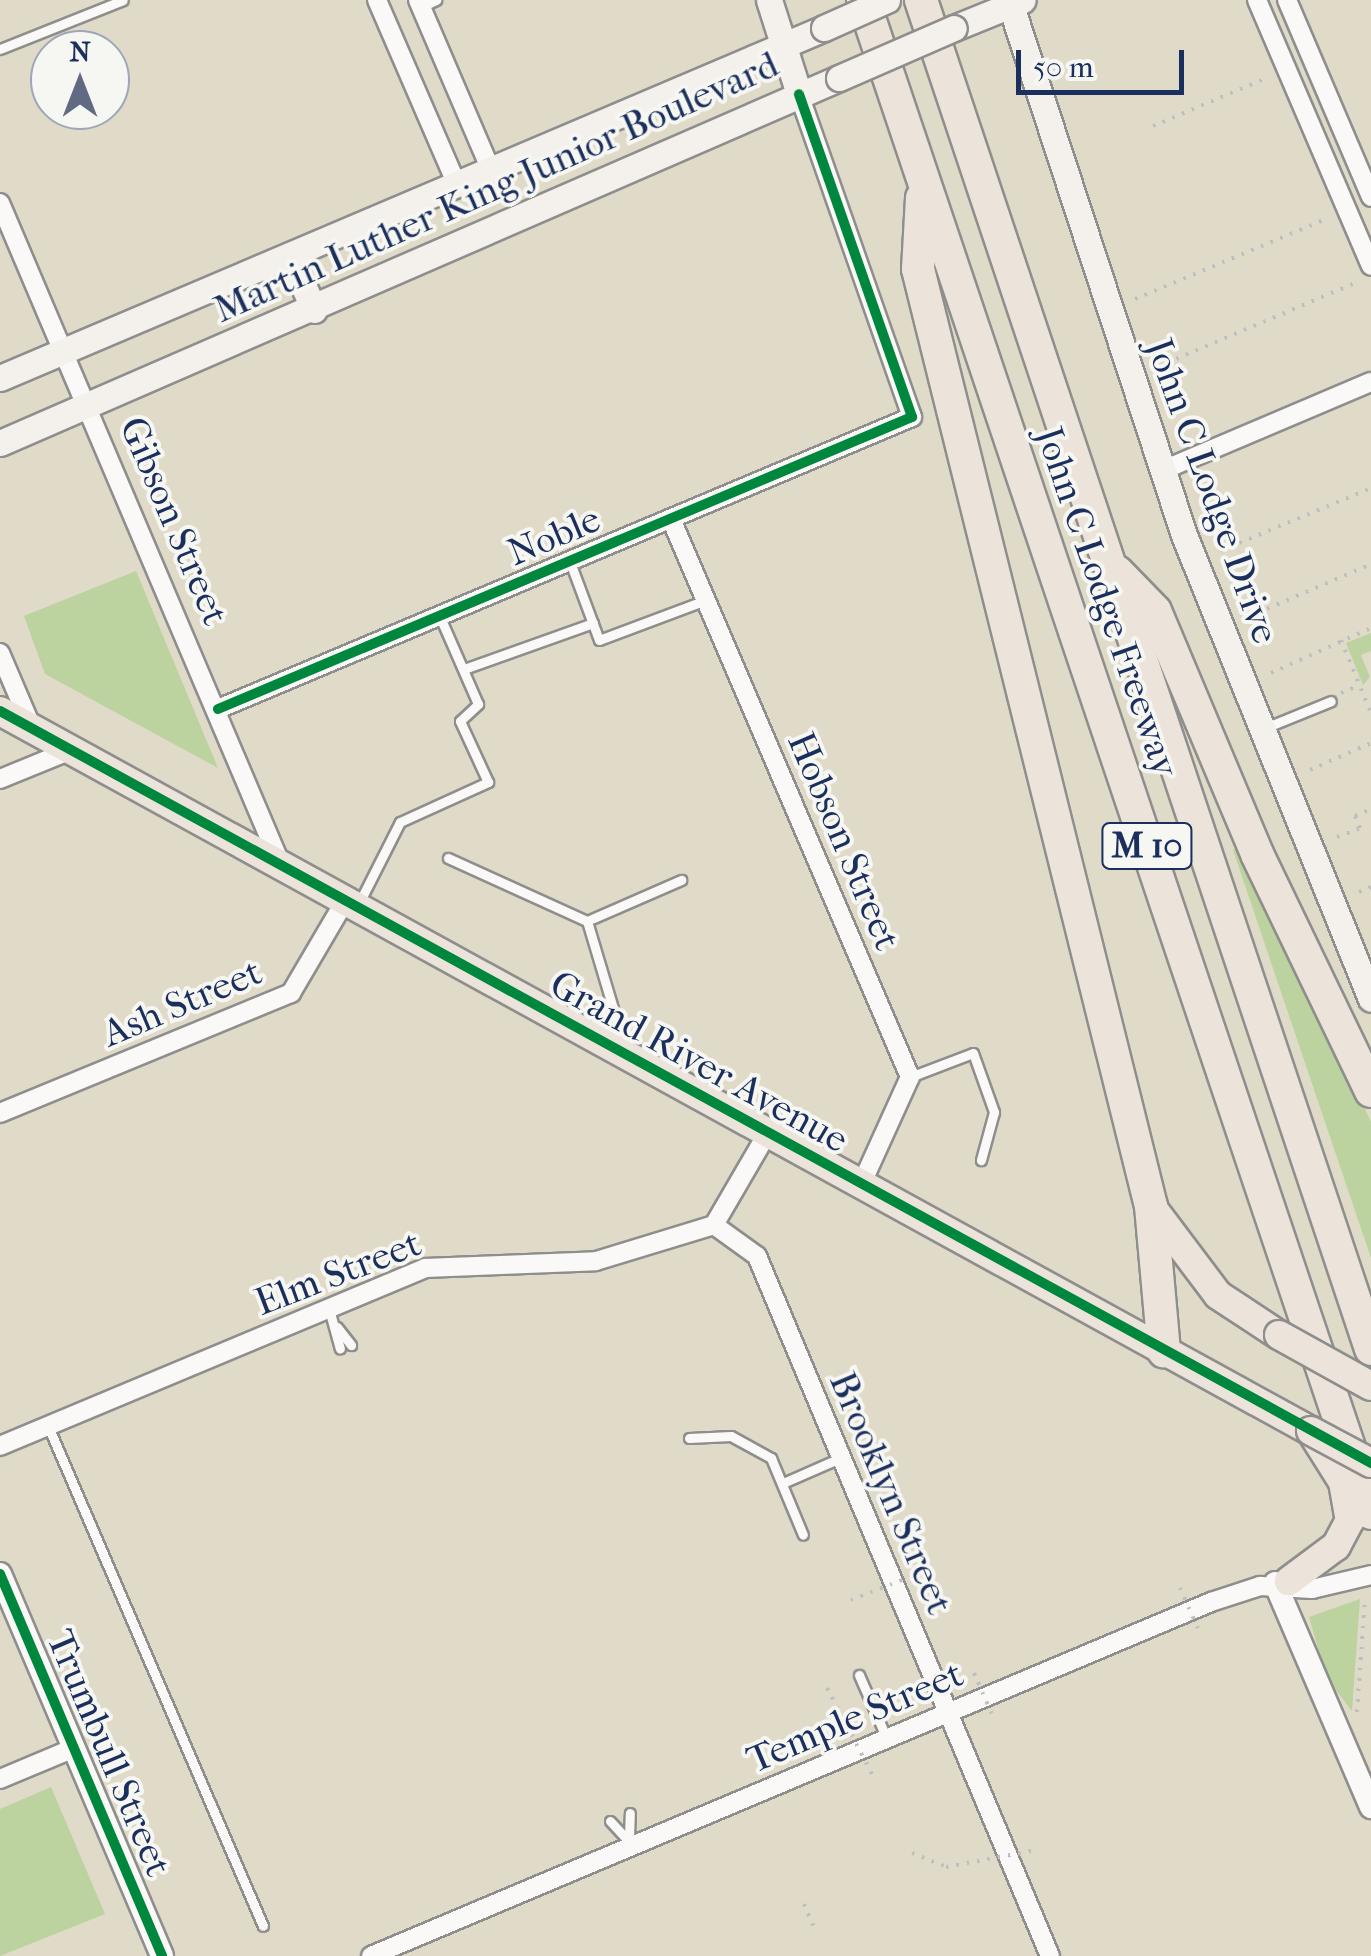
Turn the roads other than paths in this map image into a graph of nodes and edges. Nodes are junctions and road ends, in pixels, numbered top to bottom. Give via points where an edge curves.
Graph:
1 (123, 0) edge
2 (378, 0) edge
3 (769, 0) edge
4 (863, 0) edge
5 (887, 0) edge
6 (920, 0) edge
7 (1258, 0) edge
8 (1287, 0) edge
9 (425, 2) edge
10 (1014, 2) edge
11 (784, 47) junction
12 (0, 50) edge
13 (799, 94) junction
14 (491, 170) junction
15 (923, 179) junction
16 (456, 185) junction
17 (1371, 198) edge
18 (0, 203) edge
19 (290, 255) junction
20 (1365, 273) edge
21 (314, 310) junction
22 (65, 350) junction
23 (0, 378) edge
24 (1371, 382) edge
25 (88, 406) junction
26 (0, 443) edge
27 (1161, 471) junction
28 (671, 520) junction
29 (570, 562) junction
30 (1112, 568) junction
31 (706, 600) junction
32 (440, 617) junction
33 (593, 623) junction
34 (0, 652) edge
35 (464, 669) junction
36 (1331, 701) dead end
37 (218, 709) junction
38 (0, 712) edge
39 (32, 728) junction
40 (1262, 729) junction
41 (71, 750) junction
42 (0, 780) edge
43 (448, 858) dead end
44 (282, 866) junction
45 (680, 880) dead end
46 (350, 905) junction
47 (586, 921) junction
48 (1370, 995) edge
49 (627, 1057) junction
50 (910, 1077) junction
51 (1371, 1091) edge
52 (0, 1114) edge
53 (768, 1134) junction
54 (981, 1160) dead end
55 (860, 1185) junction
56 (1151, 1206) junction
57 (714, 1226) junction
58 (329, 1309) junction
59 (346, 1347) dead end
60 (1371, 1350) edge
61 (1164, 1351) junction
62 (1371, 1386) edge
63 (48, 1426) junction
64 (1312, 1431) junction
65 (688, 1438) dead end
66 (0, 1446) edge
67 (841, 1458) junction
68 (1371, 1463) edge
69 (783, 1483) junction
70 (1358, 1524) edge
71 (803, 1535) dead end
72 (0, 1574) edge
73 (1282, 1582) junction
74 (1366, 1582) edge
75 (859, 1675) dead end
76 (948, 1713) junction
77 (887, 1739) junction
78 (74, 1748) junction
79 (0, 1779) edge
80 (1371, 1807) edge
81 (630, 1813) dead end
82 (610, 1821) dead end
83 (631, 1841) junction
84 (264, 1926) dead end
85 (374, 1955) edge
86 (162, 1956) edge
87 (1050, 1956) edge

1 - 12 lane
2 - 16 street
3 - 11 main road
4 - 15 highway, John C Lodge Freeway / M 10
5 - 11 main road, Martin Luther King Junior Boulevard, bridge
6 - 30 highway, John C Lodge Freeway / M 10
7 - 20 street
8 - 17 street
9 - 14 street
10 - 13 main road, Martin Luther King Junior Boulevard, bridge
10 - 27 main road, John C Lodge Drive
11 - 13 main road
11 - 14 main road, Martin Luther King Junior Boulevard
13 - 21 main road, Martin Luther King Junior Boulevard
13 - 28 street, Noble via 912,417
14 - 16 main road, Martin Luther King Junior Boulevard
15 - 56 highway via 918,269
15 - 70 highway, John C Lodge Freeway / M 10
16 - 19 main road, Martin Luther King Junior Boulevard
18 - 22 street, Gibson Street
19 - 21 main road
19 - 22 main road, Martin Luther King Junior Boulevard
21 - 25 main road, Martin Luther King Junior Boulevard
22 - 23 main road, Martin Luther King Junior Boulevard
22 - 25 street, Gibson Street
24 - 27 street
25 - 26 main road, Martin Luther King Junior Boulevard
25 - 37 street, Gibson Street
27 - 40 main road, John C Lodge Drive
28 - 29 street, Noble
28 - 31 street, Hobson Street
29 - 32 street, Noble
29 - 33 lane
30 - 51 highway via 1155,611
30 - 60 highway, John C Lodge Freeway / M 10
31 - 33 lane via 599,640
31 - 50 street, Hobson Street
32 - 35 lane
32 - 37 street, Noble
33 - 35 lane
34 - 39 street
35 - 46 lane via 478,704 460,720 488,782 400,822
36 - 40 lane
37 - 44 street, Gibson Street
38 - 39 main road, Grand River Avenue
39 - 41 main road, Grand River Avenue
40 - 48 main road, John C Lodge Drive
41 - 42 street
41 - 44 main road, Grand River Avenue
43 - 47 lane
44 - 46 main road, Grand River Avenue
45 - 47 lane
46 - 49 main road, Grand River Avenue
46 - 52 street, Ash Street via 291,993
47 - 49 lane
49 - 53 main road, Grand River Avenue
50 - 54 lane via 972,1054 994,1112
50 - 55 street
53 - 55 main road, Grand River Avenue
53 - 57 street
55 - 61 main road, Grand River Avenue
56 - 61 highway
56 - 62 main road, bridge via 1218,1296
57 - 58 street, Elm Street via 596,1260 438,1266
57 - 67 street, Brooklyn Street via 757,1256
58 - 59 lane
58 - 63 street, Elm Street
61 - 64 main road, Grand River Avenue
63 - 66 street, Elm Street
63 - 84 lane
64 - 68 main road, Grand River Avenue, bridge
64 - 70 main road via 1344,1482
65 - 69 lane via 755,1445
67 - 69 lane
67 - 76 street, Brooklyn Street
69 - 71 lane
70 - 73 main road
72 - 78 street, Trumbull Street
73 - 74 street, Temple Street via 1312,1589
73 - 76 street, Temple Street
73 - 80 street
75 - 77 lane
76 - 77 street, Temple Street
76 - 87 street, Brooklyn Street
77 - 83 street, Temple Street
78 - 79 street
78 - 86 street, Trumbull Street
81 - 83 lane
82 - 83 lane
83 - 85 street, Temple Street

